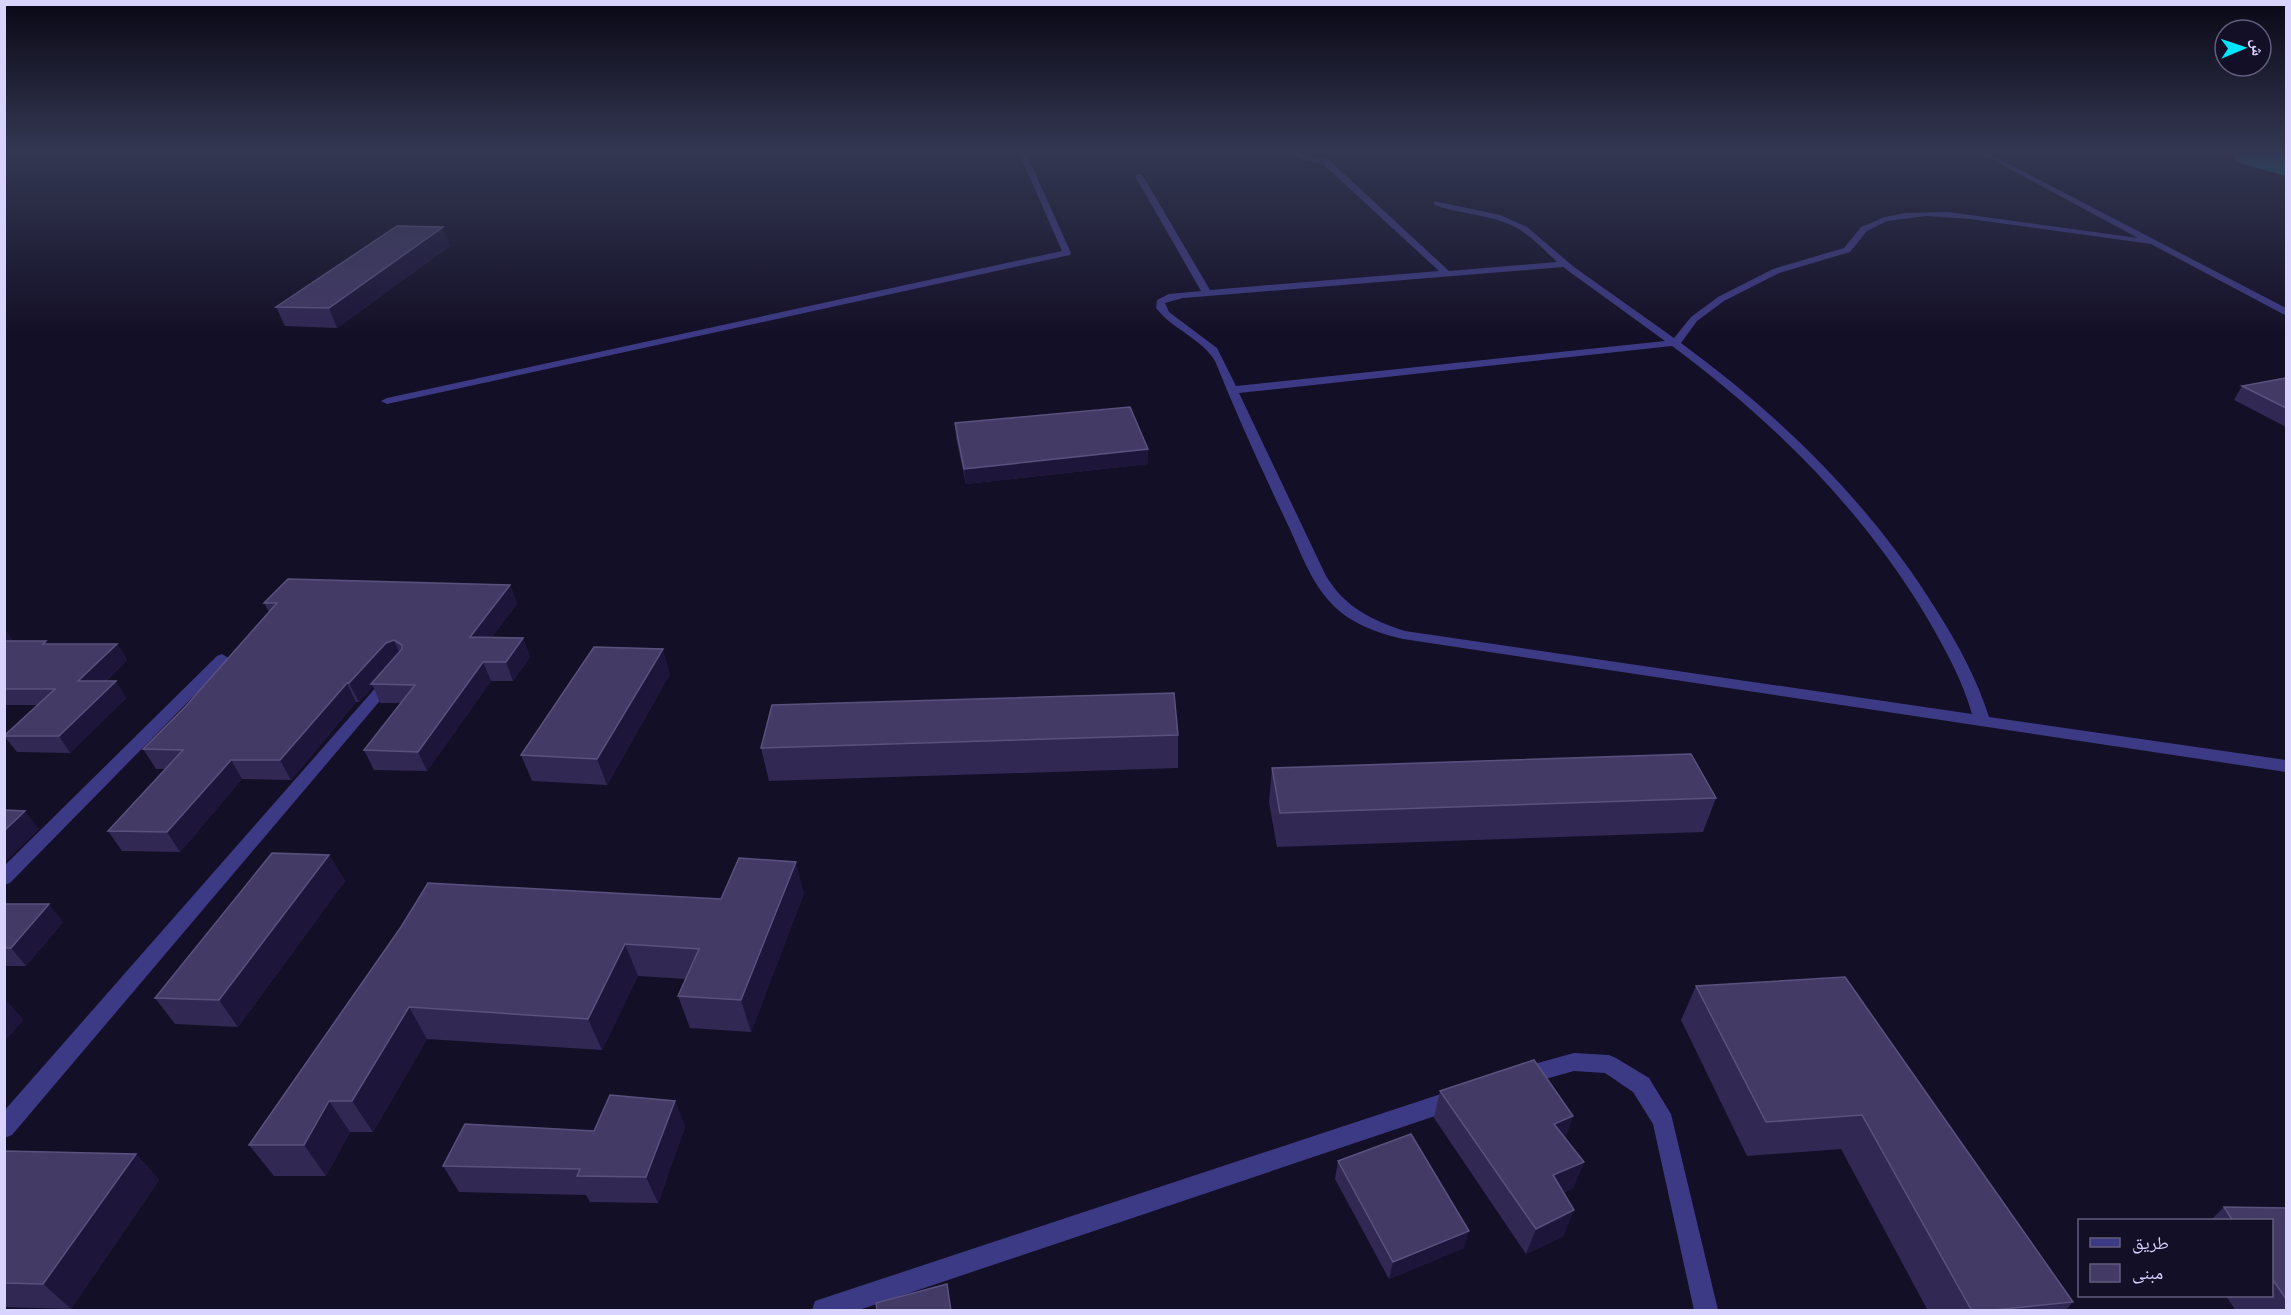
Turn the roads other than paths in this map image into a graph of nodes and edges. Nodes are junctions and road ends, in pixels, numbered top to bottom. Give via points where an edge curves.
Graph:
1 (1050, 214) edge
2 (1161, 214) edge
3 (1381, 214) edge
4 (1475, 214) edge
5 (1907, 214) edge
6 (1917, 214) edge
7 (2098, 214) edge
8 (2150, 242) junction
9 (1563, 264) junction
10 (1446, 273) junction
11 (1207, 293) junction
12 (2286, 312) edge
13 (1675, 343) junction
14 (1234, 390) junction
15 (387, 401) dead end
16 (222, 659) dead end
17 (402, 666) edge
18 (1982, 721) junction
19 (2286, 766) edge
20 (4, 878) edge
21 (1498, 1084) edge
22 (1476, 1092) edge
23 (4, 1128) edge
24 (824, 1311) edge
25 (1706, 1311) edge

1 - 15 street via 1067,253
2 - 11 street
3 - 10 street
4 - 9 street via 1515,223
5 - 13 street via 1863,229 1847,250 1776,271 1721,299 1694,319
6 - 8 street
7 - 8 street
8 - 12 street
9 - 10 street
9 - 13 street
10 - 11 street
11 - 14 street via 1169,297 1160,302 1161,308 1212,350
13 - 14 street
13 - 18 street via 1807,455 1892,549 1956,657
14 - 18 street via 1249,430 1329,595 1347,612 1372,626 1403,635
16 - 20 street
17 - 23 street
18 - 19 street
21 - 25 street via 1574,1062 1609,1064 1641,1085 1664,1120
22 - 24 street

